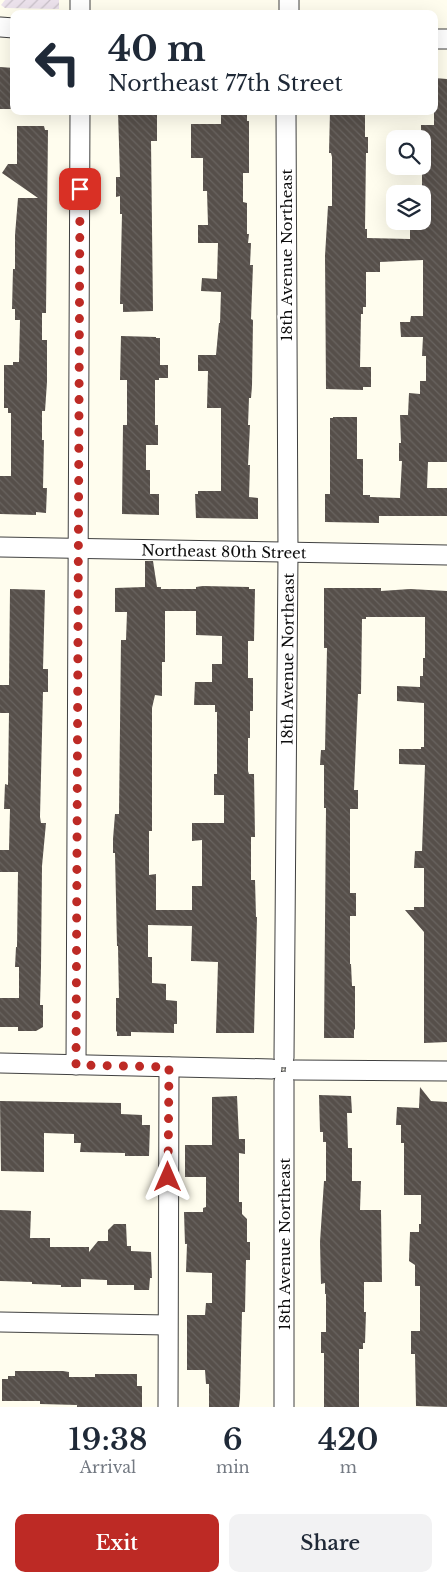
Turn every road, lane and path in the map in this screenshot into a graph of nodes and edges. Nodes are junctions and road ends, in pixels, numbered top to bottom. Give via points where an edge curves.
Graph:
1 (80, 115) edge
2 (286, 115) edge
3 (0, 548) edge
4 (79, 549) junction
5 (288, 552) junction
6 (447, 555) edge
7 (0, 1063) edge
8 (76, 1065) junction
9 (169, 1067) junction
10 (284, 1069) junction
11 (447, 1071) edge
12 (0, 1322) edge
13 (167, 1325) junction
14 (168, 1407) edge
15 (284, 1407) edge

1 - 4 street
2 - 5 street, 18th Avenue Northeast
3 - 4 street, Northeast 80th Street
4 - 5 street, Northeast 80th Street
4 - 8 street
5 - 6 street, Northeast 80th Street
5 - 10 street, 18th Avenue Northeast
7 - 8 street
8 - 9 street
9 - 10 street
9 - 13 street
10 - 11 street
10 - 15 street, 18th Avenue Northeast
12 - 13 street
13 - 14 street

